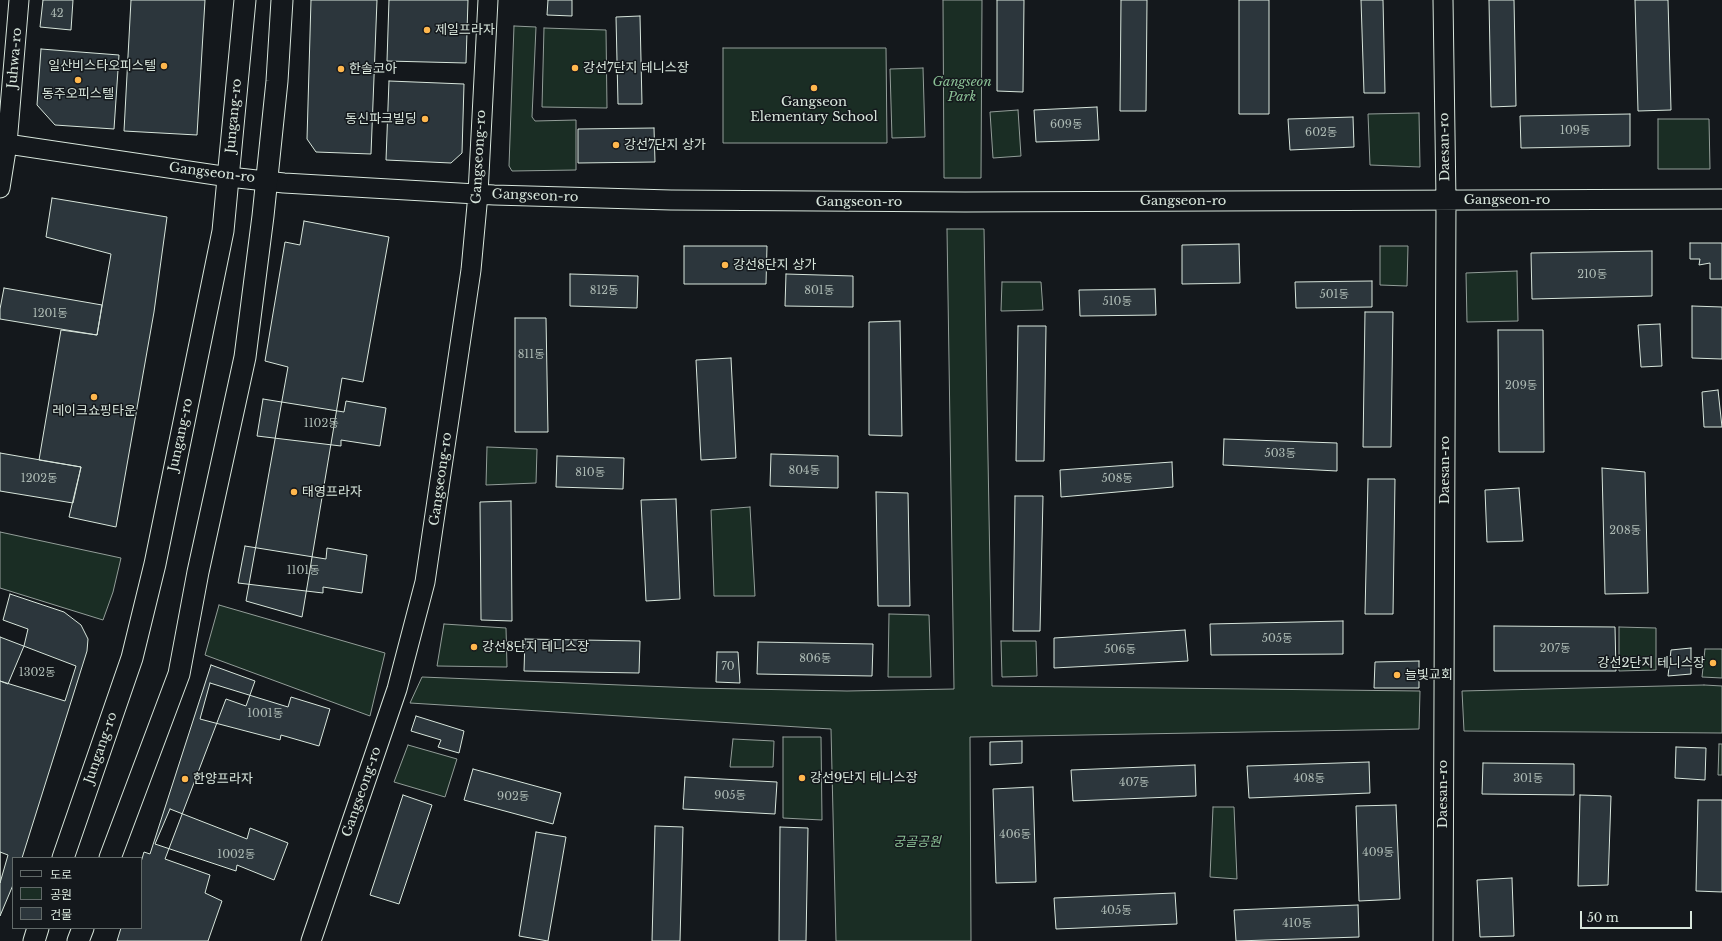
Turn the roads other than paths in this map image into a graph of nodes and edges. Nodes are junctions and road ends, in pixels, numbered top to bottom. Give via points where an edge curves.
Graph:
1 (19, 0) edge
2 (245, 0) edge
3 (282, 0) edge
4 (488, 0) edge
5 (1443, 0) edge
6 (4, 144) edge
7 (229, 177) junction
8 (266, 180) junction
9 (0, 188) edge
10 (478, 194) junction
11 (1722, 199) edge
12 (1446, 200) junction
13 (63, 857) edge
14 (110, 857) edge
15 (38, 929) edge
16 (83, 929) edge
17 (34, 941) edge
18 (78, 941) edge
19 (311, 941) edge
20 (1443, 941) edge

1 - 6 main road, Juhwa-ro
2 - 7 main road, Jungang-ro
3 - 8 main road via 277,81
4 - 10 main road, Gangseong-ro
5 - 12 main road, Daesan-ro
6 - 7 main road, Gangseon-ro
6 - 9 main road, Juhwa-ro
7 - 8 main road, Gangseon-ro
7 - 13 main road, Jungang-ro via 224,231 155,564 132,658
8 - 10 main road, Gangseon-ro
8 - 14 main road via 245,357 179,674
10 - 12 main road, Gangseon-ro via 671,200 965,202
10 - 19 main road, Gangseong-ro via 472,270 425,582 397,689
11 - 12 main road, Gangseon-ro
12 - 20 main road, Daesan-ro
15 - 17 main road
16 - 18 main road

